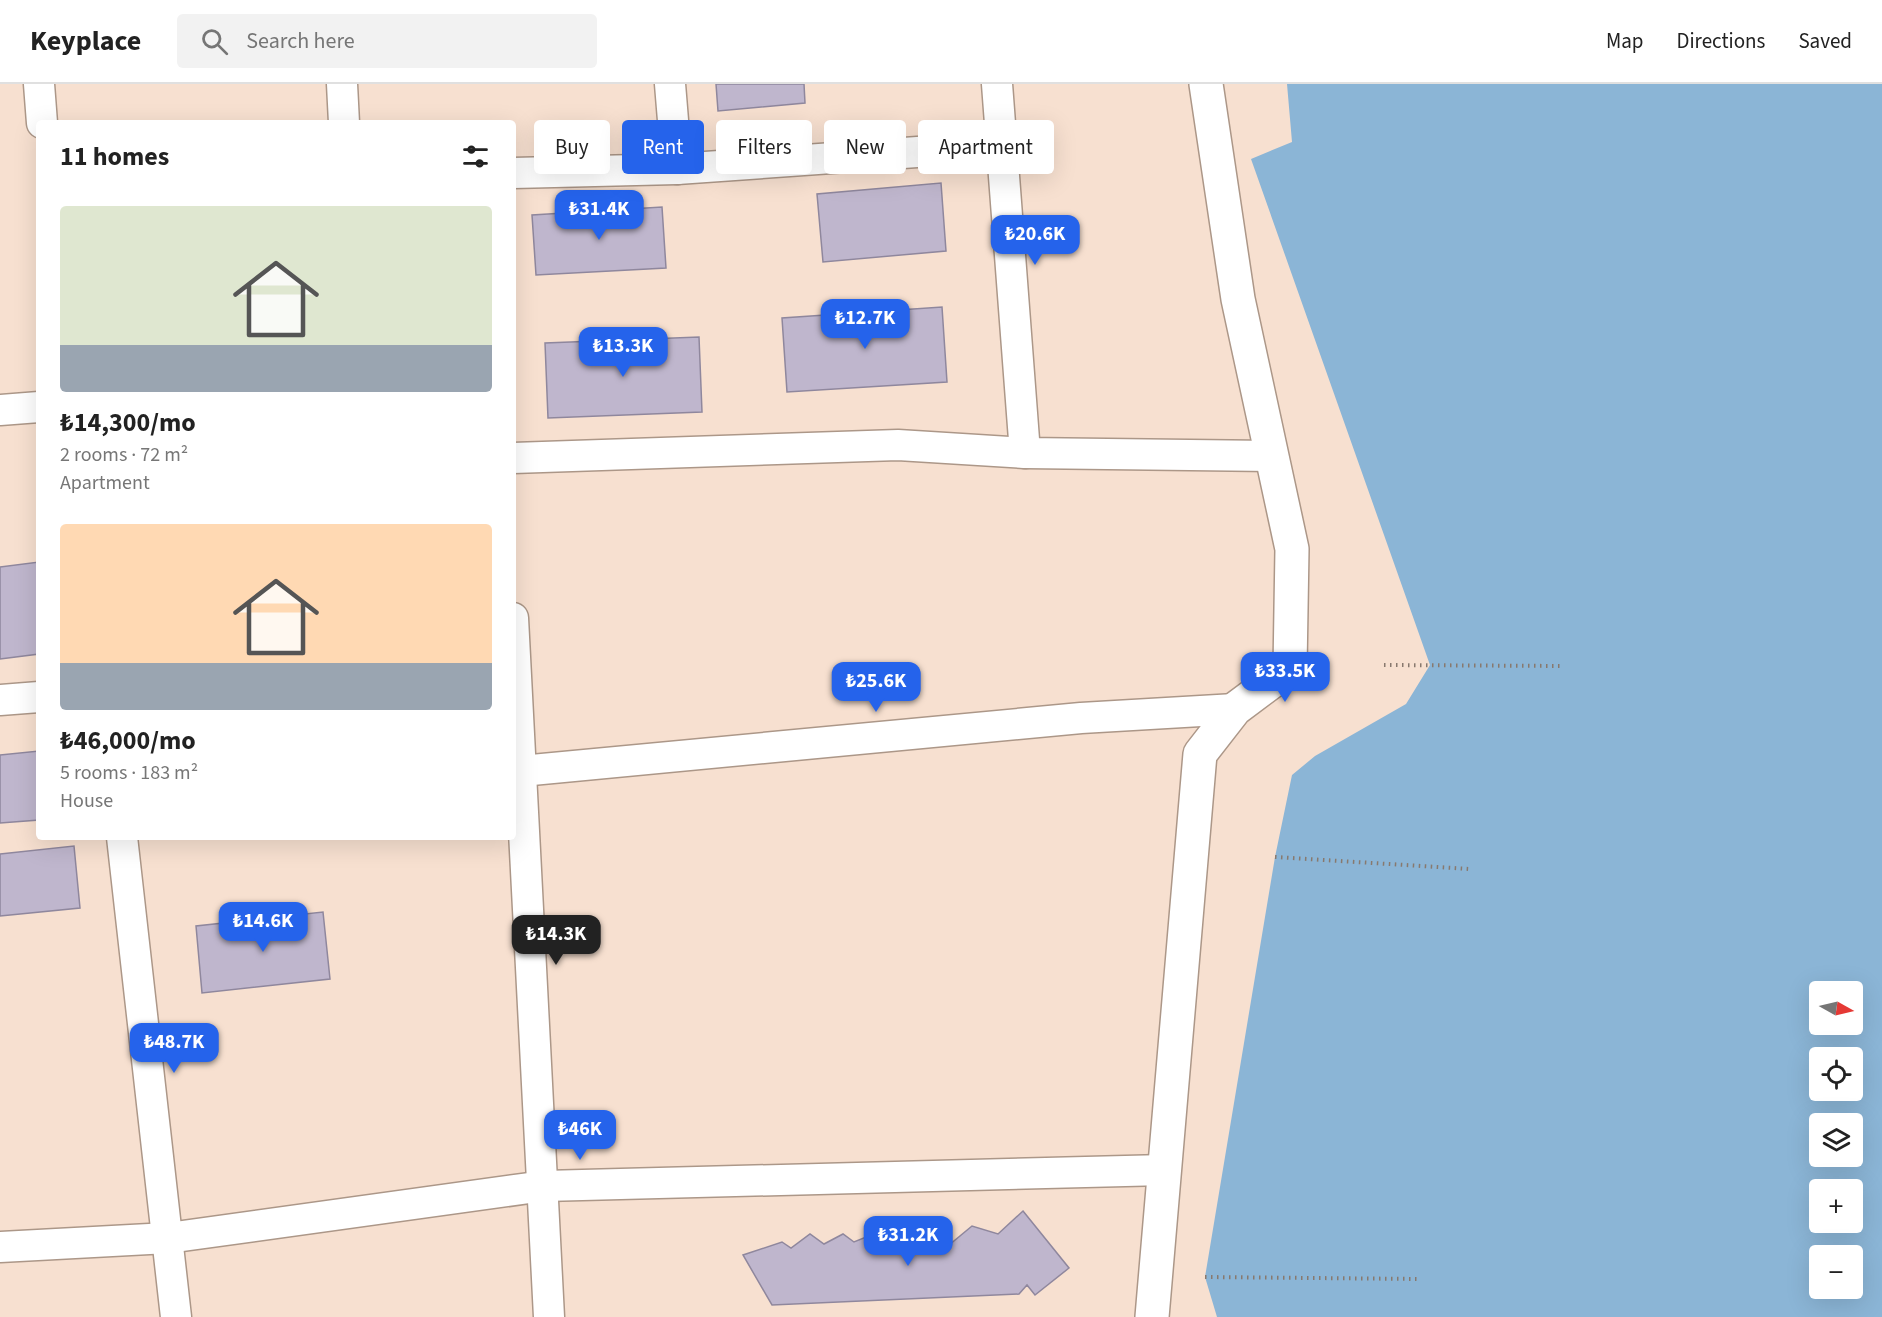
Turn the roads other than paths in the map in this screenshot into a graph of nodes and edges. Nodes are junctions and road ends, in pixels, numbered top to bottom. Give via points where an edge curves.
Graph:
1 (39, 84) edge
2 (342, 84) edge
3 (670, 84) edge
4 (997, 84) edge
5 (1206, 84) edge
6 (42, 120) edge
7 (344, 120) edge
8 (673, 120) edge
9 (1000, 120) edge
10 (918, 152) edge
11 (704, 167) edge
12 (622, 170) edge
13 (516, 173) edge
14 (1004, 174) edge
15 (36, 407) edge
16 (0, 410) edge
17 (1025, 453) junction
18 (1272, 456) junction
19 (516, 458) edge
20 (516, 675) edge
21 (36, 697) edge
22 (0, 700) edge
23 (1235, 710) junction
24 (521, 771) junction
25 (122, 840) edge
26 (1165, 1170) junction
27 (544, 1186) junction
28 (168, 1238) junction
29 (0, 1247) edge
30 (176, 1317) edge
31 (549, 1317) edge
32 (1152, 1317) edge

1 - 6 street
2 - 7 street
3 - 8 street
4 - 9 street
5 - 18 street via 1238,300
10 - 11 street
12 - 13 street
14 - 17 street
15 - 16 street
17 - 18 street
17 - 19 street via 898,445
18 - 23 street via 1292,549 1290,668
20 - 24 street
21 - 22 street
23 - 24 street via 1081,718
23 - 26 street via 1200,754
24 - 27 street
25 - 28 street
26 - 27 street
26 - 32 street
27 - 28 street
27 - 31 street
28 - 29 street
28 - 30 street

